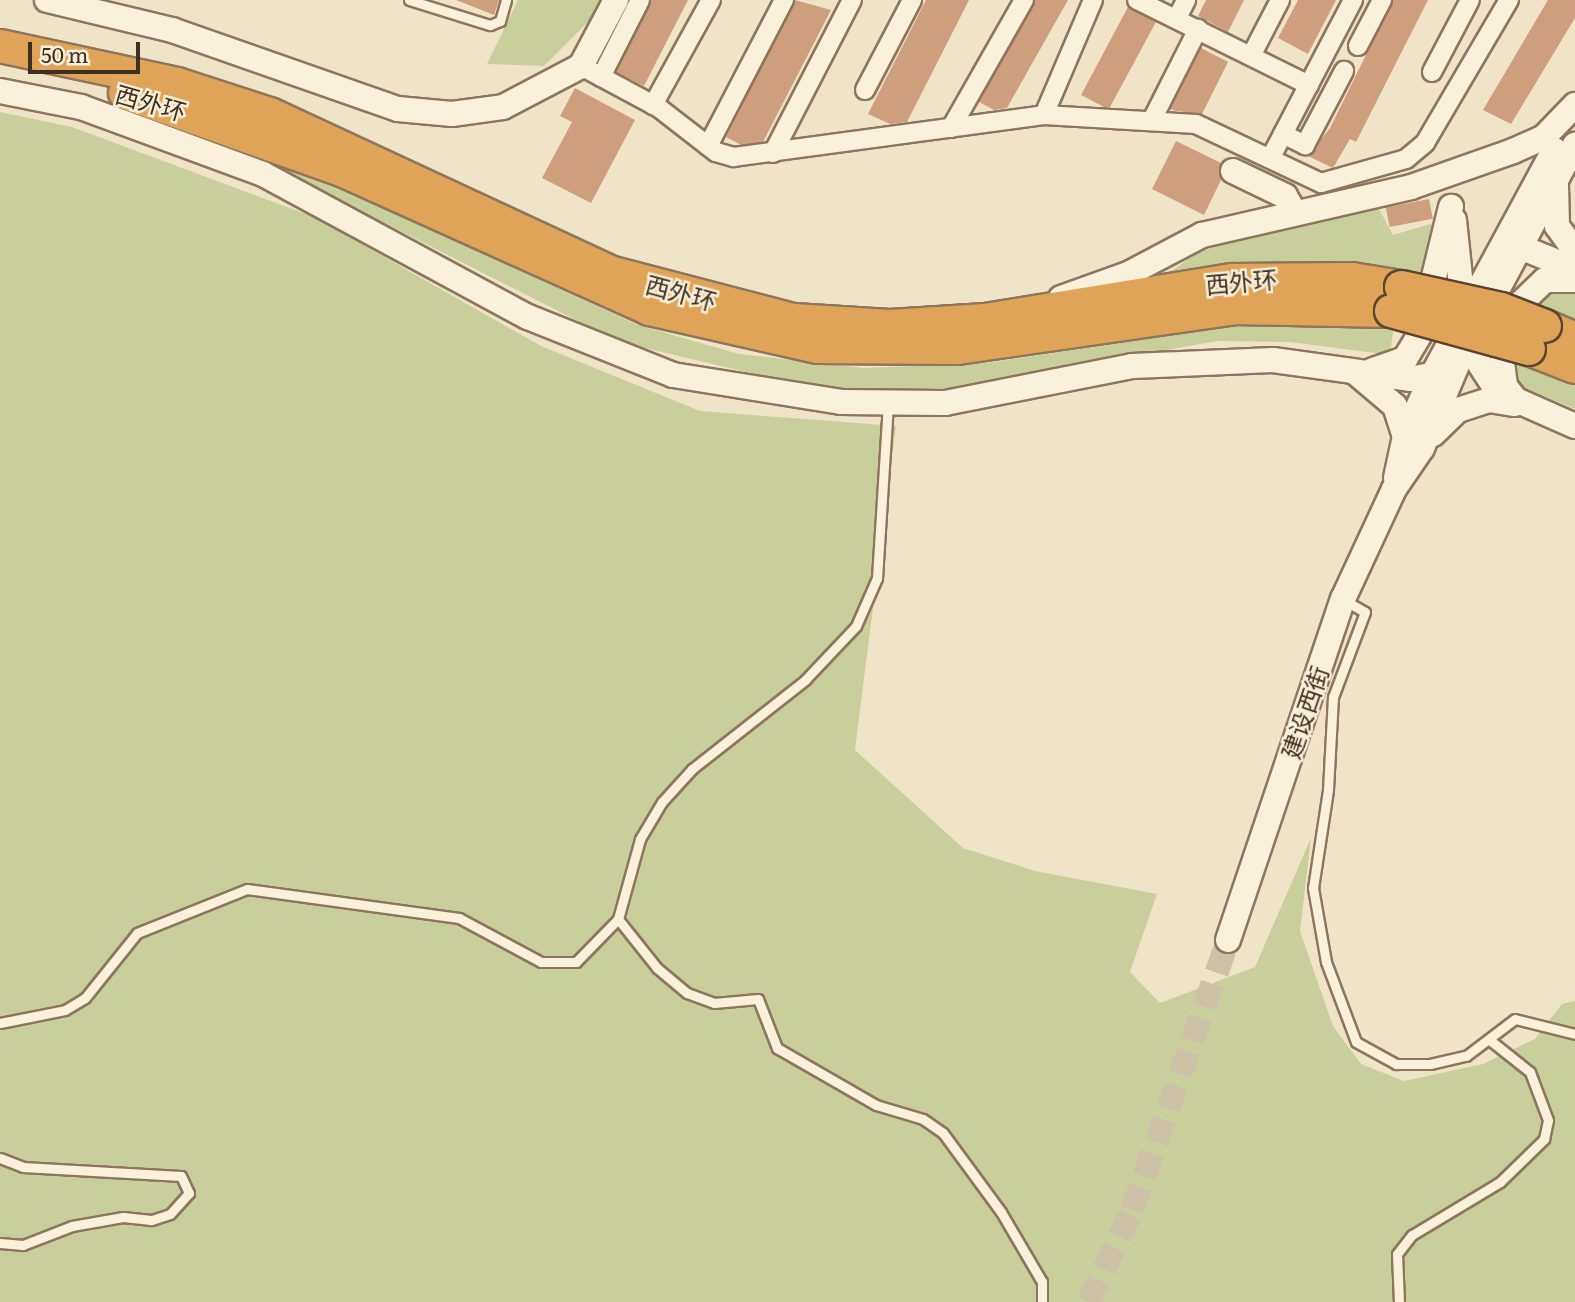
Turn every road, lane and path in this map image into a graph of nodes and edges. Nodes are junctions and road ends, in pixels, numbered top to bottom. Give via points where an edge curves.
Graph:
1 (47, 0) edge
2 (409, 0) edge
3 (506, 0) edge
4 (616, 0) edge
5 (640, 0) edge
6 (711, 0) edge
7 (784, 0) edge
8 (852, 0) edge
9 (912, 0) edge
10 (1024, 0) edge
11 (1093, 0) edge
12 (1138, 0) edge
13 (1186, 0) edge
14 (1280, 0) edge
15 (1353, 0) edge
16 (1382, 0) edge
17 (1470, 0) edge
18 (1509, 0) edge
19 (1177, 18) junction
20 (1198, 29) junction
21 (1358, 46) dead end
22 (4, 50) edge
23 (1251, 56) junction
24 (591, 71) junction
25 (1343, 71) dead end
26 (1433, 72) dead end
27 (1309, 85) junction
28 (865, 90) dead end
29 (0, 91) edge
30 (653, 105) junction
31 (1575, 105) edge
32 (1575, 113) edge
33 (1044, 115) junction
34 (1153, 118) junction
35 (951, 128) junction
36 (1283, 134) junction
37 (1575, 145) edge
38 (708, 146) junction
39 (773, 153) junction
40 (1271, 157) junction
41 (1233, 171) dead end
42 (1557, 178) junction
43 (1411, 187) junction
44 (1451, 207) junction
45 (1296, 213) junction
46 (1520, 247) junction
47 (1575, 251) edge
48 (1575, 269) edge
49 (1482, 275) junction
50 (1575, 281) edge
51 (1396, 299) junction
52 (1463, 312) junction
53 (972, 321) junction
54 (1537, 338) junction
55 (1575, 339) edge
56 (1465, 348) junction
57 (1575, 367) edge
58 (1357, 368) junction
59 (1432, 376) junction
60 (888, 402) junction
61 (1520, 405) junction
62 (1575, 426) edge
63 (1414, 442) junction
64 (1343, 599) junction
65 (618, 919) junction
66 (1228, 940) tunnel mouth
67 (0, 1023) edge
68 (1575, 1034) edge
69 (1491, 1041) junction
70 (0, 1158) edge
71 (0, 1243) edge
72 (1042, 1302) edge
73 (1399, 1302) edge

1 - 24 main road via 172,30 398,108 452,114 503,107
2 - 3 lane via 490,25 499,21
4 - 24 main road
5 - 24 street
6 - 30 street
7 - 38 street
8 - 39 street
9 - 28 street
10 - 35 street
11 - 33 street
12 - 19 street
13 - 19 street
14 - 23 street
15 - 27 street
16 - 21 street
17 - 26 street
18 - 40 street via 1425,143 1406,159 1321,183
19 - 20 street
20 - 23 street
20 - 34 street
22 - 51 highway, 西外环 via 62,78 222,123 344,171 649,309 818,347 958,348 1235,308
22 - 53 highway, 西外环 via 177,84 270,114 613,273 695,297 794,320
23 - 27 street
24 - 30 street
25 - 36 street via 1306,145
27 - 36 street
29 - 60 main road via 81,107 262,174 528,317 673,375 841,402
30 - 38 street
31 - 43 main road via 1544,137
32 - 49 main road, 建设西街
33 - 34 street
33 - 35 street
34 - 40 street via 1196,124
35 - 39 street
36 - 40 street
37 - 42 main road, 建设西街
38 - 39 street via 734,157
41 - 45 main road via 1285,196
42 - 46 main road, 建设西街
42 - 47 main road via 1557,226
43 - 44 main road
43 - 45 main road
44 - 52 main road via 1464,273
44 - 58 main road via 1420,334 1405,359
45 - 53 main road via 1202,235 1128,274
46 - 48 main road
46 - 49 main road via 1510,248
46 - 56 main road, 建设西街
49 - 52 main road, 建设西街
49 - 56 main road
50 - 61 main road via 1545,280 1521,303 1502,362 1505,386
51 - 53 highway, 西外环 via 1352,279 1233,280
51 - 54 highway, bridge
52 - 56 main road
52 - 59 main road, 建设西街
54 - 55 highway
54 - 57 highway
56 - 59 main road
56 - 61 main road via 1484,379
56 - 63 main road, 建设西街
58 - 59 main road
58 - 60 main road via 1227,359 1132,366 945,403
58 - 63 main road via 1395,406
59 - 63 main road, 建设西街
60 - 65 lane via 877,578 856,626 805,680 692,769 662,802 640,839
61 - 62 main road
61 - 63 main road via 1489,400 1458,410
63 - 64 main road, 建设西街
64 - 66 main road, 建设西街
64 - 69 lane via 1365,612 1332,697 1328,790 1313,888 1335,992 1356,1042 1396,1064 1454,1062
65 - 67 lane via 593,950 559,964 526,956 459,918 247,889 137,933 85,998 65,1010
65 - 72 lane via 657,968 687,993 714,1003 758,999 778,1048 876,1105 923,1119 943,1133 1008,1223 1042,1282
68 - 69 lane via 1515,1019
69 - 73 lane via 1530,1072 1548,1120 1544,1139 1500,1182 1412,1235 1397,1254
70 - 71 lane via 23,1167 181,1175 189,1193 182,1206 151,1220 122,1217 72,1226 23,1245

